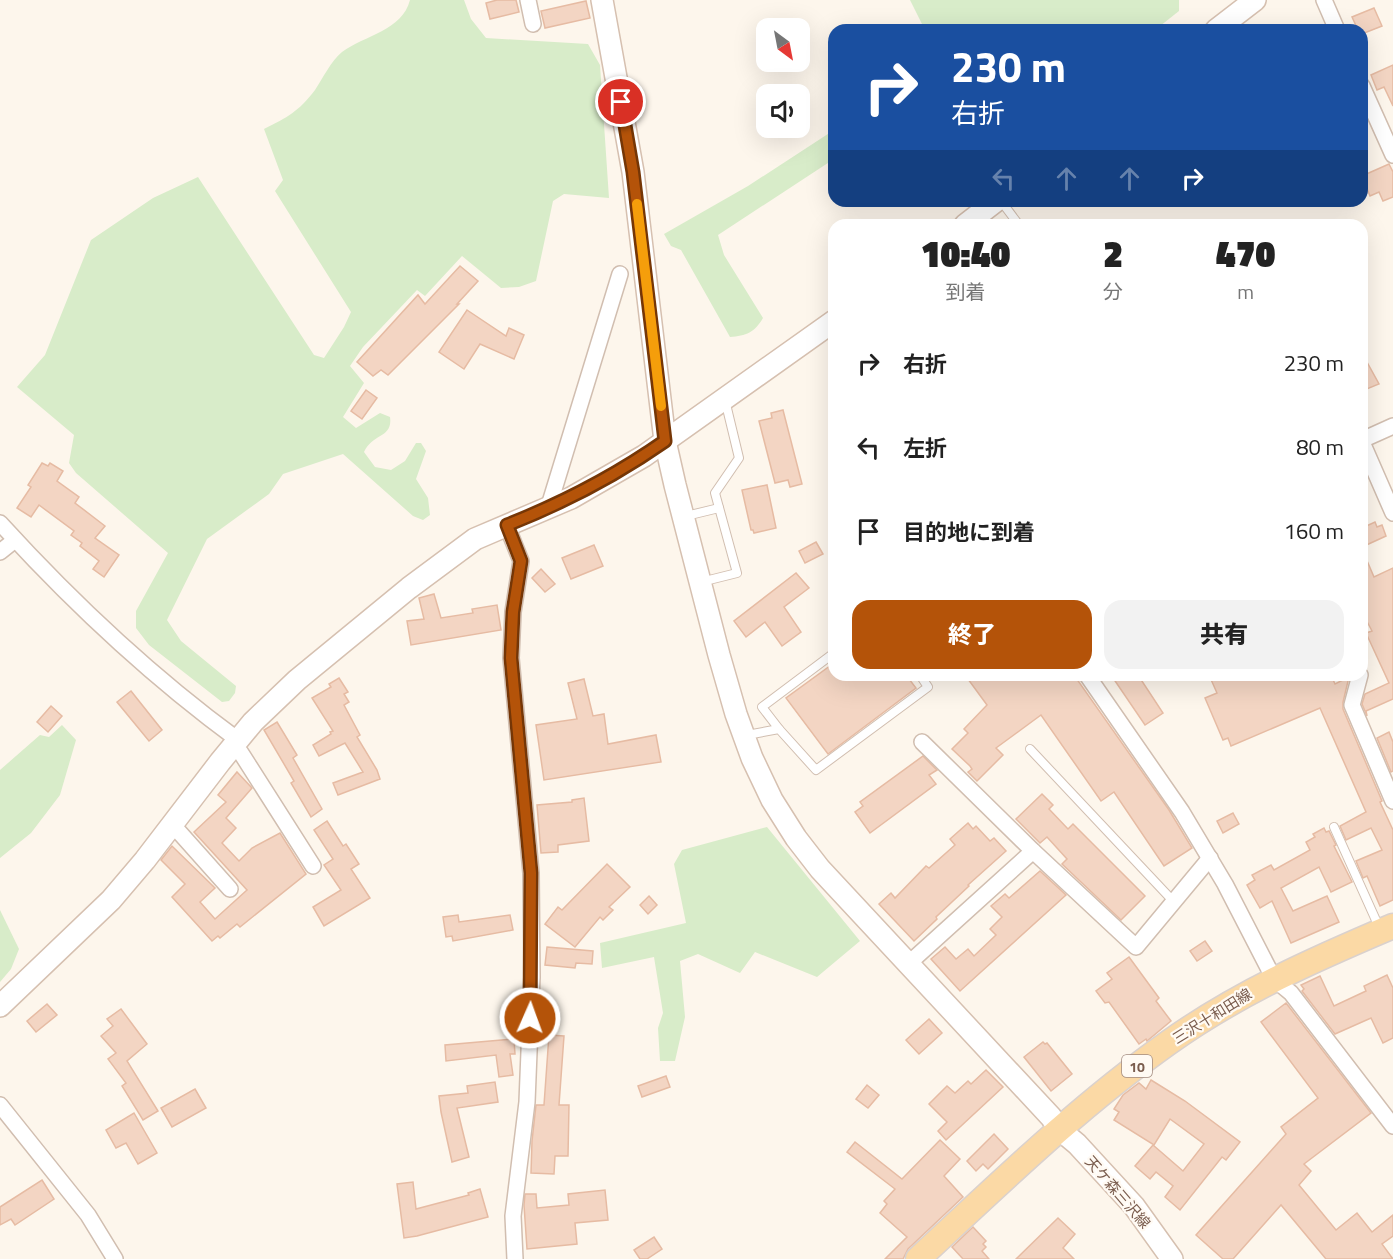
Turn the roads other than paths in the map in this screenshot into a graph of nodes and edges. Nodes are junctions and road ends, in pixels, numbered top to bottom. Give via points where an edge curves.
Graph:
1 (528, 0) edge
2 (602, 0) edge
3 (1255, 0) edge
4 (1324, 0) edge
5 (533, 24) dead end
6 (1224, 24) edge
7 (1334, 24) edge
8 (1368, 99) edge
9 (1393, 155) edge
10 (988, 207) edge
11 (972, 219) edge
12 (620, 274) dead end
13 (828, 325) edge
14 (724, 399) junction
15 (1393, 426) edge
16 (1368, 438) edge
17 (665, 441) junction
18 (1368, 455) edge
19 (719, 508) junction
20 (548, 509) junction
21 (1393, 513) edge
22 (684, 517) junction
23 (0, 523) edge
24 (507, 525) junction
25 (15, 540) junction
26 (0, 552) edge
27 (700, 582) junction
28 (828, 658) edge
29 (924, 681) edge
30 (1091, 681) edge
31 (1358, 681) edge
32 (779, 729) junction
33 (743, 736) junction
34 (922, 742) dead end
35 (235, 743) junction
36 (1030, 749) dead end
37 (1393, 801) edge
38 (172, 824) junction
39 (1334, 827) dead end
40 (1033, 851) junction
41 (1210, 858) junction
42 (313, 866) dead end
43 (230, 889) dead end
44 (1173, 902) junction
45 (1387, 928) edge
46 (907, 965) junction
47 (1274, 979) junction
48 (0, 1006) edge
49 (0, 1105) edge
50 (1393, 1126) edge
51 (1059, 1129) junction
52 (115, 1259) edge
53 (515, 1259) edge
54 (918, 1259) edge
55 (1172, 1259) edge

1 - 5 street
2 - 17 street, 天ケ森三沢線 via 633,172
3 - 6 street
4 - 7 street
8 - 9 street
10 - 11 street
12 - 20 street
13 - 14 street
14 - 17 street
14 - 19 lane via 739,458 716,493
15 - 16 street
17 - 20 street via 596,485
17 - 22 street, 天ケ森三沢線
18 - 21 street
19 - 22 lane
19 - 27 lane via 737,573
20 - 24 street
22 - 27 street, 天ケ森三沢線
23 - 25 street
24 - 35 street via 475,539 409,588 297,680
24 - 53 street via 521,561 511,658 531,873 527,1102 513,1215
25 - 26 street
25 - 35 street via 137,658
27 - 33 street, 天ケ森三沢線
28 - 32 lane via 762,707
29 - 32 lane via 928,687 816,770
30 - 41 street via 1158,774
31 - 37 street via 1352,705
32 - 33 lane
33 - 46 street, 天ケ森三沢線 via 772,800 796,838
34 - 40 street
35 - 38 street
35 - 42 street
36 - 44 lane
38 - 43 street
38 - 48 street via 111,900
39 - 45 lane
40 - 44 street via 1136,947
40 - 46 street
41 - 44 street
41 - 47 street
45 - 47 main road, 三沢十和田線 / 10
46 - 51 street, 天ケ森三沢線
47 - 50 street via 1291,993
47 - 51 main road, 三沢十和田線 / 10 via 1169,1042
49 - 52 street via 88,1215
51 - 54 main road, 三沢十和田線 / 10
51 - 55 street, 天ケ森三沢線 via 1134,1206

